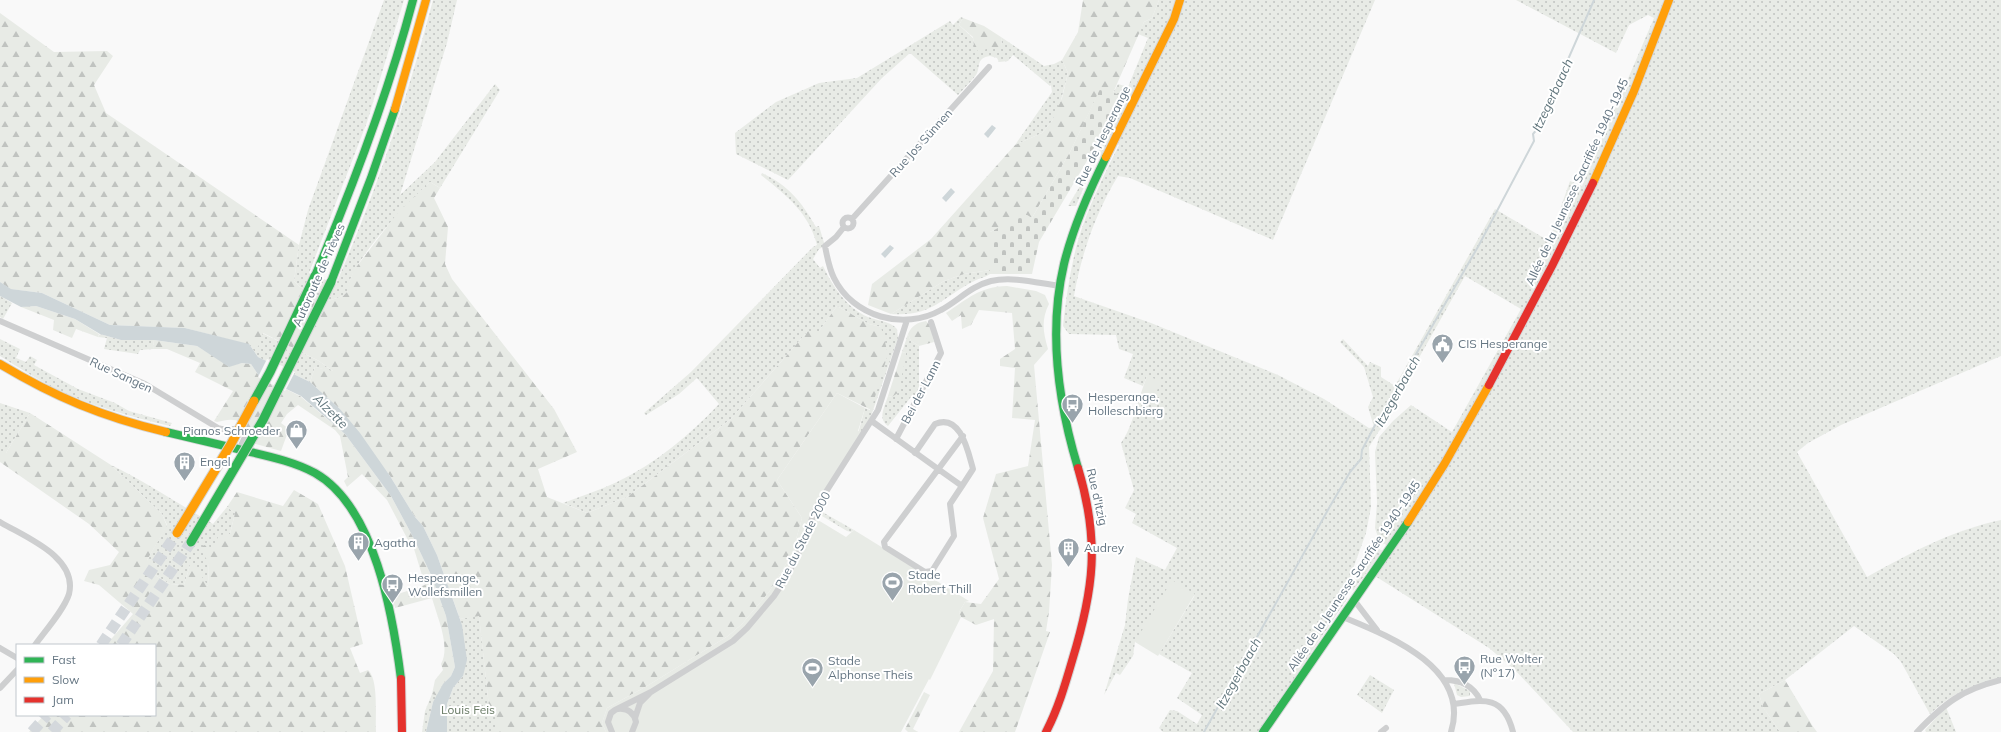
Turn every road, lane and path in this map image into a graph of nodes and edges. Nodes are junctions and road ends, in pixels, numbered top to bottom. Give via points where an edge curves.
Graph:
1 (413, 0) edge
2 (426, 0) edge
3 (1180, 0) edge
4 (1669, 0) edge
5 (990, 67) dead end
6 (1060, 286) junction
7 (906, 320) junction
8 (0, 321) edge
9 (931, 322) dead end
10 (0, 364) edge
11 (873, 422) junction
12 (963, 436) junction
13 (896, 439) junction
14 (240, 450) junction
15 (915, 452) junction
16 (938, 469) junction
17 (962, 486) junction
18 (0, 522) edge
19 (177, 533) tunnel mouth
20 (191, 542) tunnel mouth
21 (1354, 600) junction
22 (1343, 617) junction
23 (1378, 632) junction
24 (36, 644) edge
25 (0, 648) edge
26 (16, 657) edge
27 (16, 671) edge
28 (1445, 680) junction
29 (2001, 680) edge
30 (0, 688) edge
31 (651, 692) junction
32 (1480, 700) junction
33 (1454, 704) junction
34 (615, 710) junction
35 (635, 718) junction
36 (402, 732) edge
37 (612, 732) edge
38 (632, 732) edge
39 (1046, 732) edge
40 (1263, 732) edge
41 (1451, 732) edge
42 (1513, 732) edge
43 (1917, 732) edge

1 - 19 main road, Autoroute de Trèves, bridge via 375,124 315,276 270,372 231,444
2 - 20 main road, Autoroute de Trèves, bridge via 389,129 365,199 331,282 263,420
3 - 6 main road, Rue de Hesperange via 1174,19 1082,206 1070,240
4 - 21 main road, Allée de la Jeunesse Sacrifiée 1940-1945 via 1617,128 1549,276 1477,408 1405,526
5 - 7 street, Rue Jos Sünnen via 852,219 852,227 844,227 825,246 828,263 835,279 844,293 857,305 872,314 888,319
6 - 7 street via 992,281 978,285 941,311 922,318
6 - 39 main road, Rue d'Itzig via 1056,331 1059,383 1069,434 1088,501 1094,552 1088,609 1062,696
7 - 11 street, Rue du Stade 2000
8 - 14 street, Rue Sangen via 145,384 218,428 242,430 245,437
9 - 13 street, Bei der Lann via 941,353
10 - 14 main road via 52,394 104,415
11 - 13 street
11 - 31 street, Rue du Stade 2000 via 817,506 787,576 760,613 732,641
12 - 15 street via 954,426 947,422 939,422
12 - 16 street
12 - 17 street via 973,469
13 - 15 street
14 - 36 main road via 286,460 320,476 338,490 359,519 370,543 395,641 403,696
15 - 16 street
16 - 17 street
16 - 17 street via 884,542 885,547 925,572 932,571 954,536 950,504
18 - 24 street via 54,554 65,566 70,580 68,594 61,608
21 - 22 main road, Allée de la Jeunesse Sacrifiée 1940-1945
21 - 23 street
22 - 23 street
22 - 40 main road, Allée de la Jeunesse Sacrifiée 1940-1945
23 - 28 street via 1427,661
25 - 26 street
27 - 30 street
28 - 32 street via 1455,680 1468,685
28 - 33 street
29 - 43 street via 1960,694 1941,707
31 - 34 street, Rue du Stade 2000
31 - 35 street, Rue du Stade 2000 via 640,704
32 - 33 street
32 - 42 street via 1492,702 1502,708 1511,721
33 - 41 street via 1454,723
34 - 35 street via 624,709
34 - 37 street via 608,722
35 - 38 street, Rue du Stade 2000

